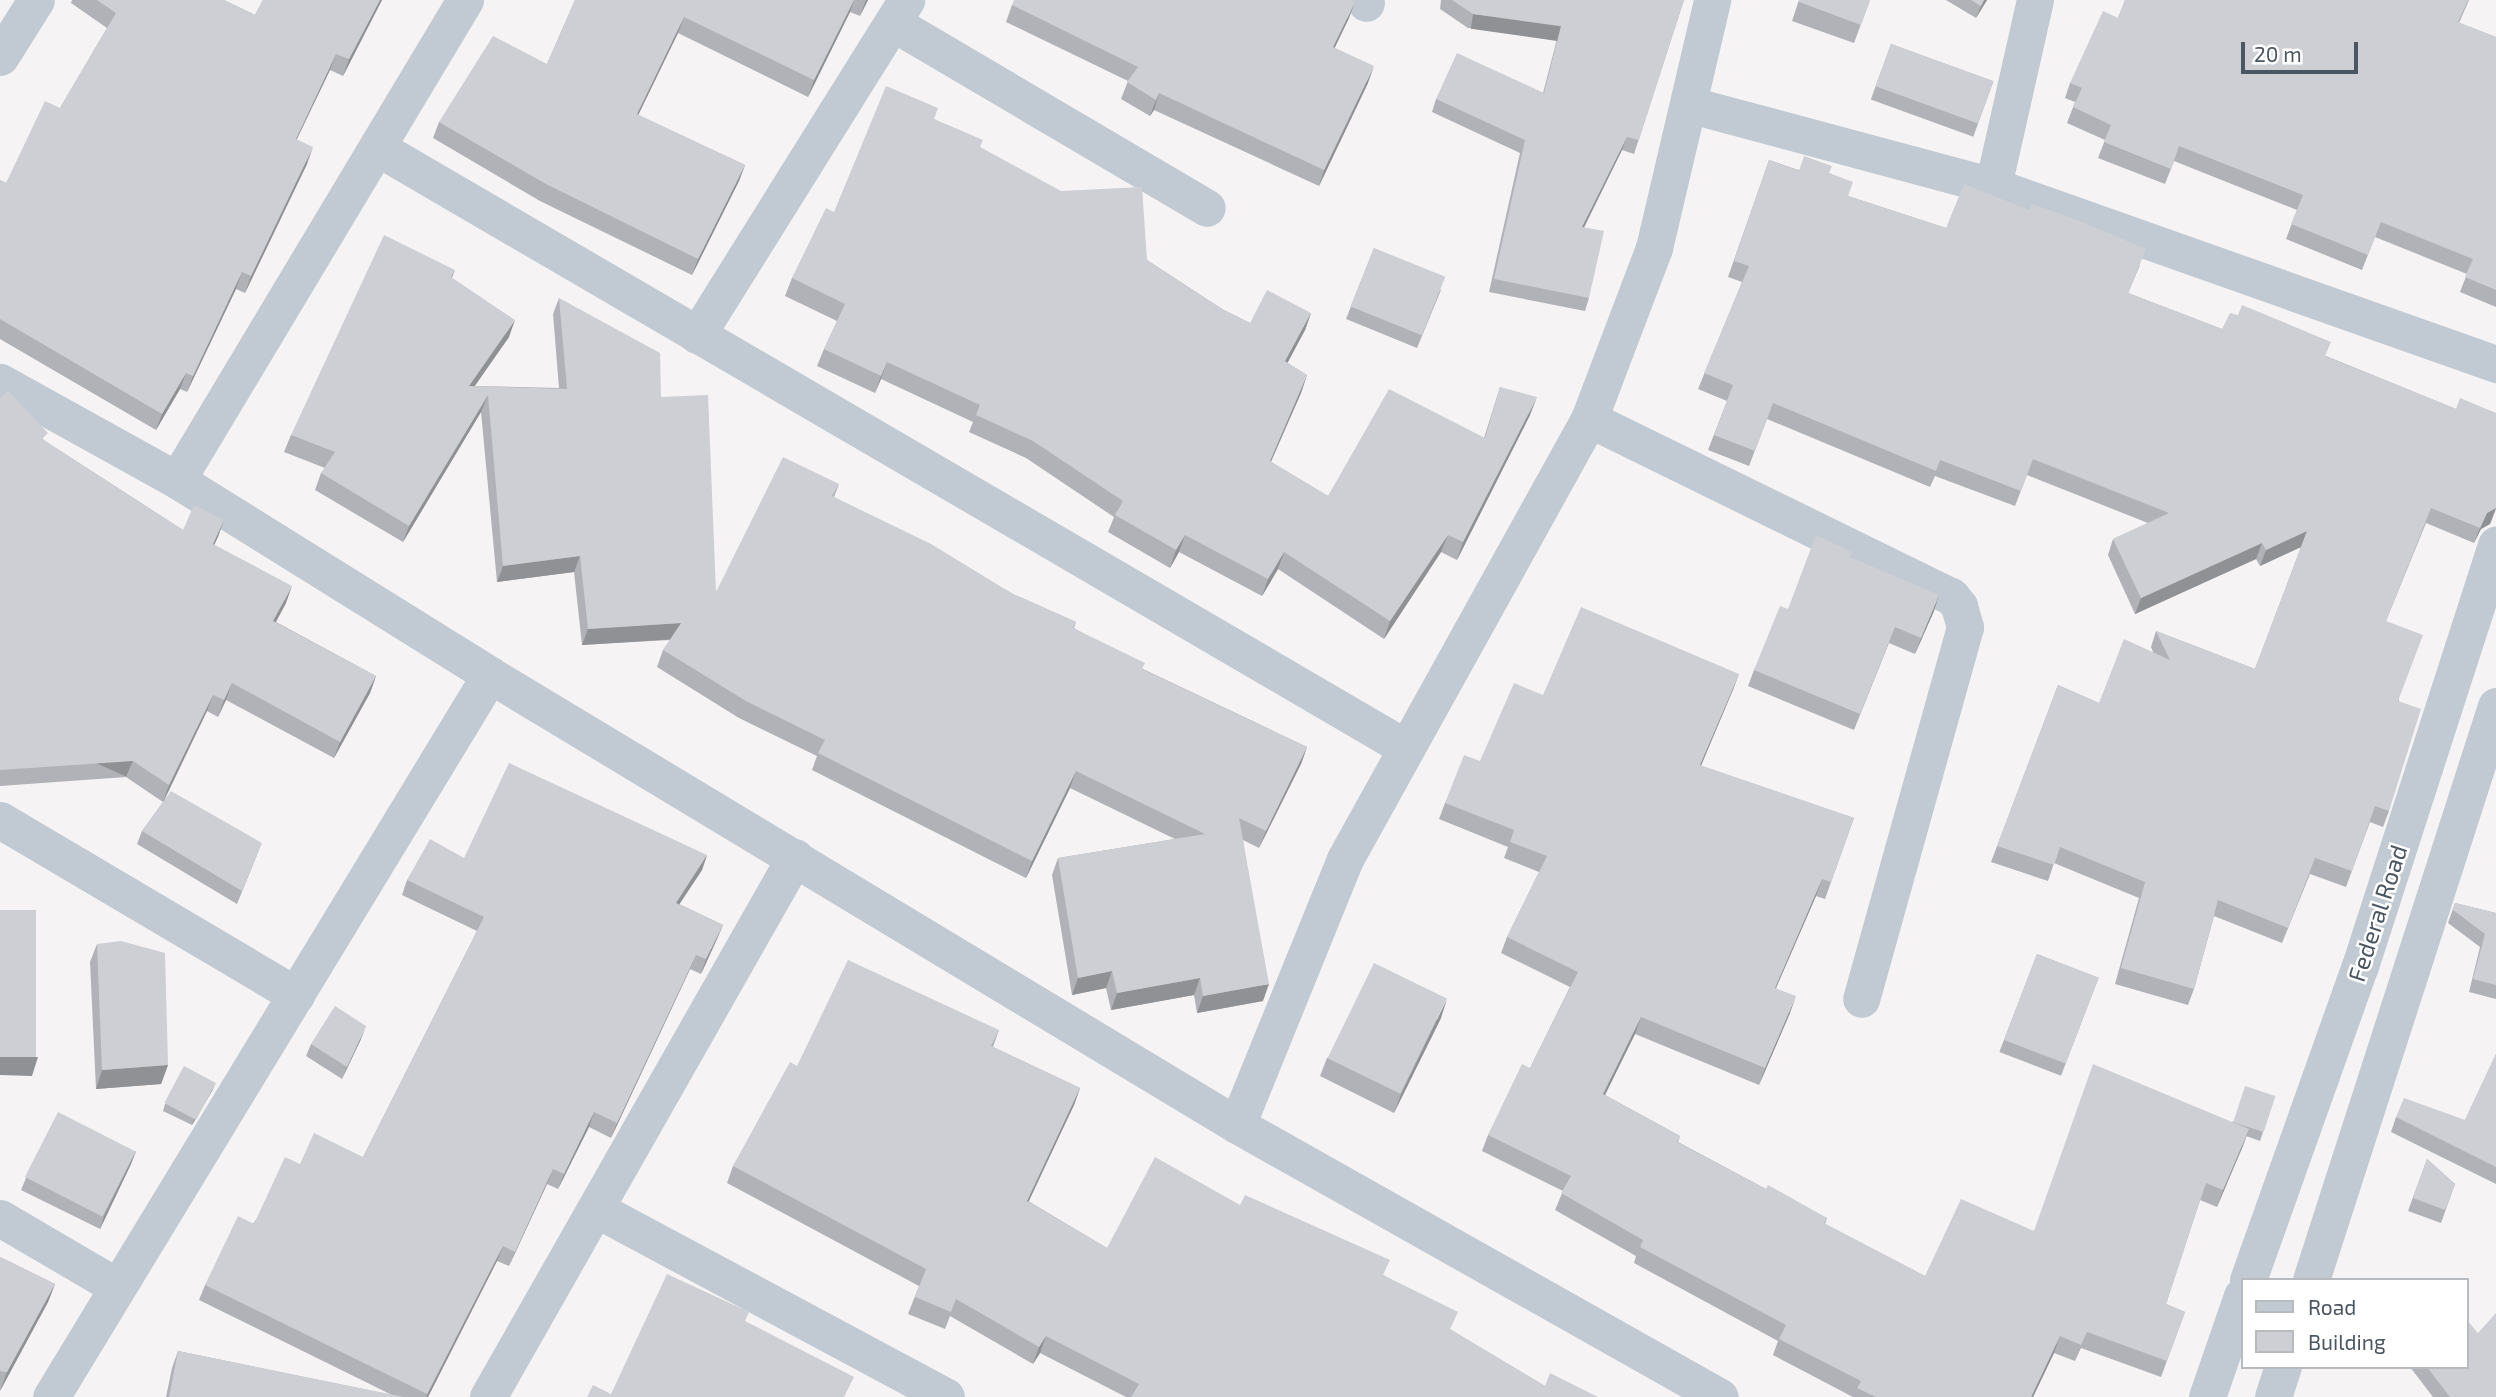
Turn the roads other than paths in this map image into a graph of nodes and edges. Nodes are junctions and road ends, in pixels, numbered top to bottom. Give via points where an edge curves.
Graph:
1 (36, 0) edge
2 (465, 0) edge
3 (1712, 0) edge
4 (2035, 0) edge
5 (900, 12) edge
6 (0, 57) edge
7 (1691, 105) junction
8 (378, 148) junction
9 (1993, 186) junction
10 (1207, 208) dead end
11 (697, 335) junction
12 (2496, 364) edge
13 (0, 382) edge
14 (1589, 419) junction
15 (177, 480) junction
16 (2496, 544) edge
17 (490, 675) junction
18 (2496, 706) edge
19 (1403, 746) junction
20 (0, 820) edge
21 (795, 857) junction
22 (296, 995) junction
23 (1861, 999) dead end
24 (1237, 1125) junction
25 (596, 1209) junction
26 (0, 1218) edge
27 (2249, 1278) edge
28 (2312, 1278) edge
29 (116, 1286) junction
30 (2240, 1302) edge
31 (2282, 1369) edge
32 (940, 1396) edge
33 (51, 1397) edge
34 (488, 1397) edge
35 (1720, 1397) edge
36 (2207, 1397) edge
37 (2273, 1397) edge

1 - 6 street
2 - 8 street
3 - 7 street
4 - 9 street
5 - 10 street
5 - 11 street
7 - 9 street
7 - 14 street via 1654,248
8 - 11 street
8 - 15 street
9 - 12 street
11 - 19 street
13 - 15 street
14 - 19 street
14 - 23 street via 1951,596 1959,606 1965,627
15 - 17 street
16 - 27 street, Federal Road via 2360,966
17 - 21 street
17 - 22 street
18 - 28 street, Federal Road
19 - 24 street via 1345,859
20 - 22 street
21 - 24 street
21 - 25 street
22 - 29 street
24 - 35 street
25 - 32 street
25 - 34 street
26 - 29 street
29 - 33 street
30 - 36 street
31 - 37 street

